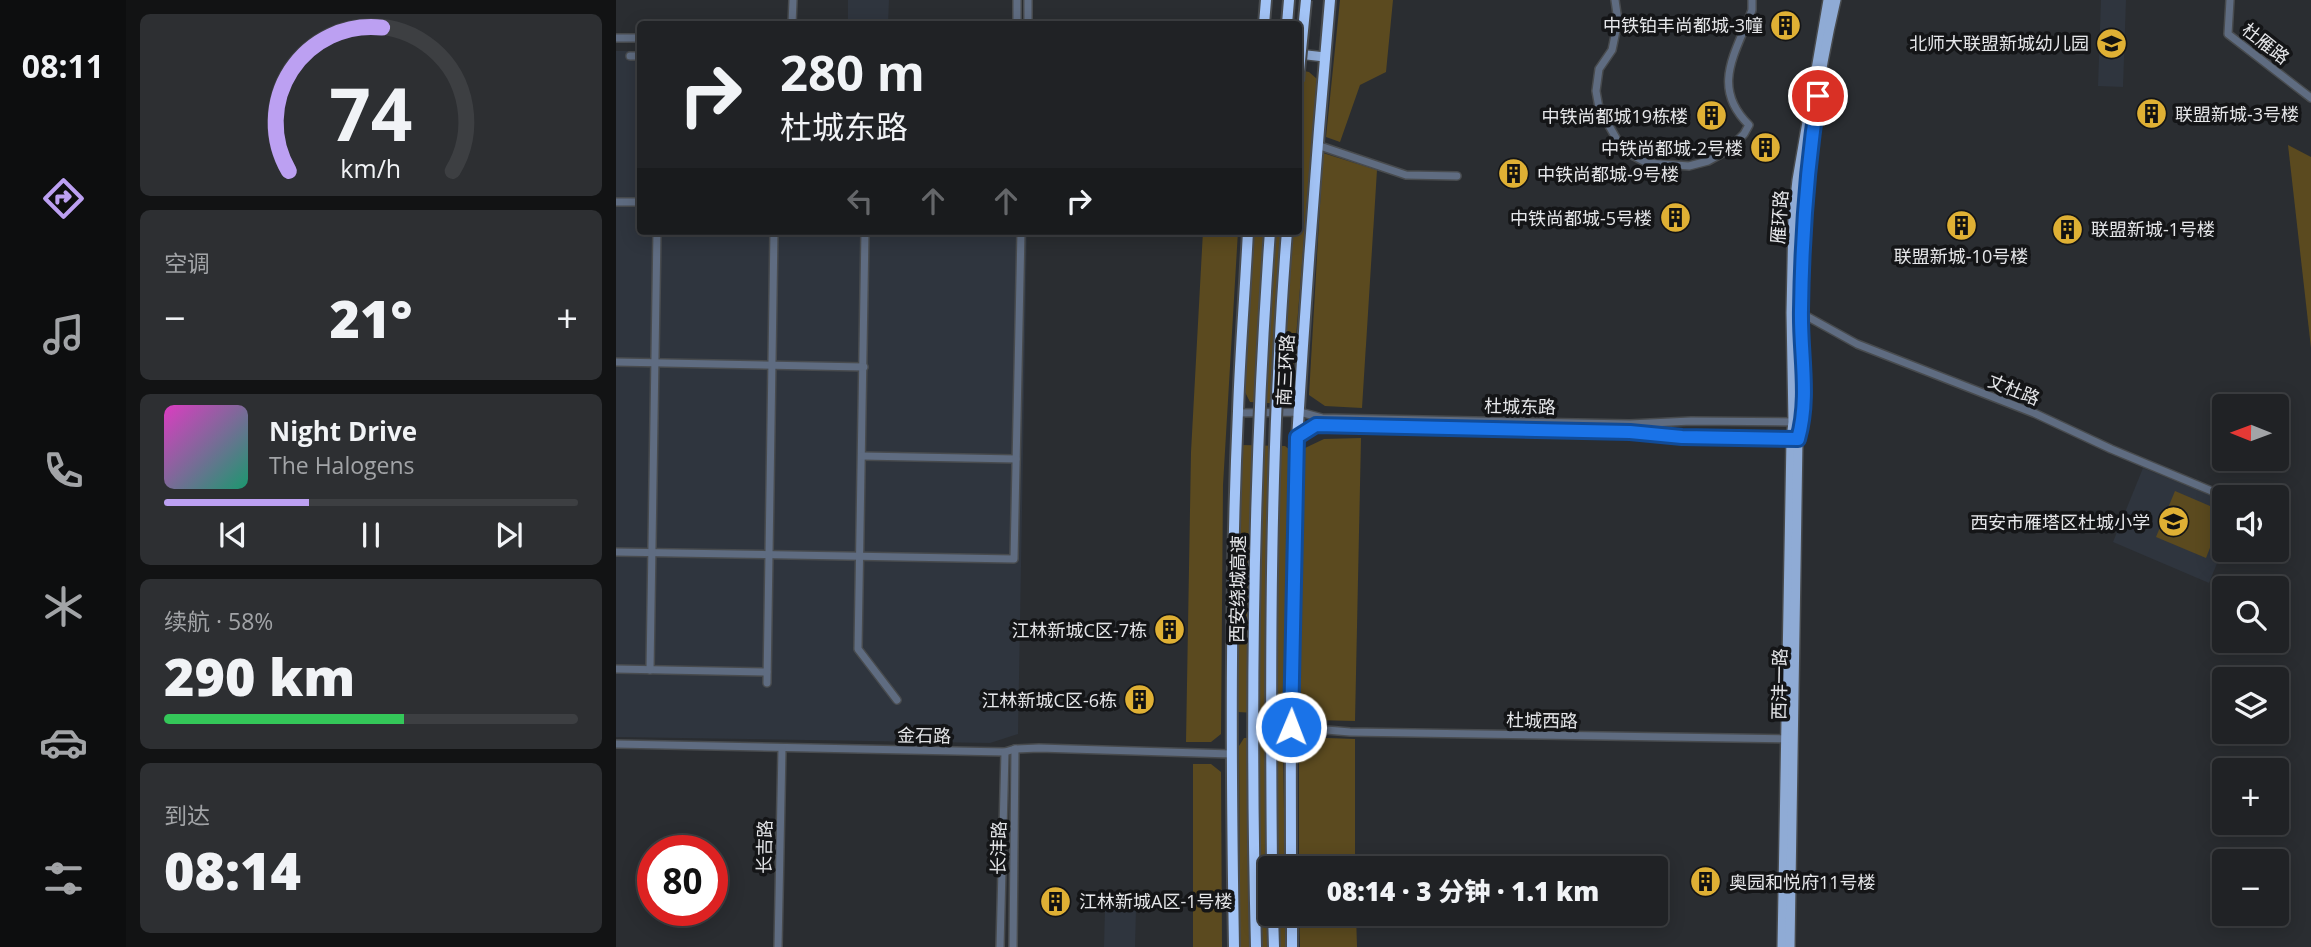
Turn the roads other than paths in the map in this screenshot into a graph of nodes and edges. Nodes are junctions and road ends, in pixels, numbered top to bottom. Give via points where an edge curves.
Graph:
1 (793, 0) edge
2 (1017, 0) edge
3 (1028, 0) edge
4 (1266, 0) edge
5 (1289, 0) edge
6 (1306, 0) edge
7 (1330, 0) edge
8 (1615, 0) edge
9 (1752, 0) edge
10 (1828, 0) edge
11 (1836, 0) edge
12 (2230, 0) edge
13 (792, 21) edge
14 (1017, 21) edge
15 (1028, 21) edge
16 (1264, 21) edge
17 (1287, 21) edge
18 (616, 37) edge
19 (637, 38) edge
20 (1302, 40) edge
21 (1302, 54) edge
22 (630, 56) dead end
23 (637, 56) edge
24 (1325, 57) junction
25 (2311, 98) edge
26 (1317, 145) junction
27 (1457, 176) dead end
28 (616, 202) edge
29 (637, 202) edge
30 (657, 235) edge
31 (774, 235) edge
32 (865, 235) edge
33 (1021, 235) edge
34 (1248, 235) edge
35 (1270, 235) edge
36 (1287, 235) edge
37 (1796, 313) junction
38 (616, 362) edge
39 (656, 362) junction
40 (772, 364) junction
41 (863, 367) junction
42 (1300, 412) junction
43 (1237, 413) junction
44 (1798, 423) junction
45 (1297, 437) junction
46 (1795, 439) junction
47 (862, 456) junction
48 (1016, 459) junction
49 (2212, 491) edge
50 (616, 552) edge
51 (653, 553) junction
52 (770, 555) junction
53 (860, 557) junction
54 (616, 669) edge
55 (650, 670) junction
56 (767, 672) junction
57 (767, 683) dead end
58 (897, 700) dead end
59 (1291, 727) junction
60 (1790, 739) junction
61 (616, 744) edge
62 (782, 748) junction
63 (1016, 749) junction
64 (1005, 752) junction
65 (1231, 754) junction
66 (1272, 856) edge
67 (1291, 856) edge
68 (1273, 926) edge
69 (1292, 926) edge
70 (778, 947) edge
71 (1000, 947) edge
72 (1013, 947) edge
73 (1234, 947) edge
74 (1256, 947) edge
75 (1274, 947) edge
76 (1293, 947) edge
77 (1782, 947) edge
78 (1790, 947) edge

1 - 13 street
2 - 14 street
3 - 15 street
4 - 16 highway
5 - 17 highway
6 - 20 highway, bridge
7 - 24 highway, 南三环路
8 - 9 street via 1618,21 1612,50 1599,69 1599,108 1620,145 1632,155 1647,163 1689,166 1728,150 1749,125 1730,101 1728,74
10 - 37 main road, 雁环路 via 1793,217
11 - 37 main road, 雁环路 via 1809,162
12 - 25 street, 杜雁路 via 2228,34
18 - 19 street
21 - 24 main road
22 - 23 street
24 - 26 highway, 南三环路
26 - 27 street via 1406,175
26 - 42 highway, 南三环路
28 - 29 street
30 - 39 street
31 - 40 street
32 - 41 street
33 - 48 street
34 - 43 highway
35 - 74 highway, 西安绕城高速, bridge via 1256,483
36 - 66 highway, 西安绕城高速, bridge via 1271,527
37 - 44 main road, 雁环路
37 - 49 street, 丈杜路 via 1857,344 2035,413
38 - 39 street
39 - 40 street
39 - 51 street
40 - 41 street
40 - 52 street
41 - 47 street
42 - 43 street, 杜城东路
42 - 44 street, 杜城东路 via 1322,418
42 - 45 highway, 南三环路
43 - 65 highway
44 - 46 main road, 雁环路
45 - 46 street, 杜城东路 via 1316,425
45 - 59 highway, 南三环路
46 - 60 main road, 西沣一路
47 - 48 street
47 - 53 street
48 - 53 street via 1014,559
50 - 51 street
51 - 52 street
51 - 55 street
52 - 53 street
52 - 56 street
53 - 58 street via 858,649
54 - 55 street
55 - 56 street
56 - 57 street
59 - 60 street, 杜城西路
59 - 67 highway, 南三环路
60 - 77 main road, 西沣一路
60 - 78 main road, 西沣一路
61 - 62 street, 金石路
62 - 64 street, 金石路
62 - 70 street, 长吉路
63 - 64 street, 金石路
63 - 65 street, 金石路
63 - 72 street, 长沣路
64 - 71 street, 长沣路
65 - 73 highway
68 - 75 highway
69 - 76 highway

